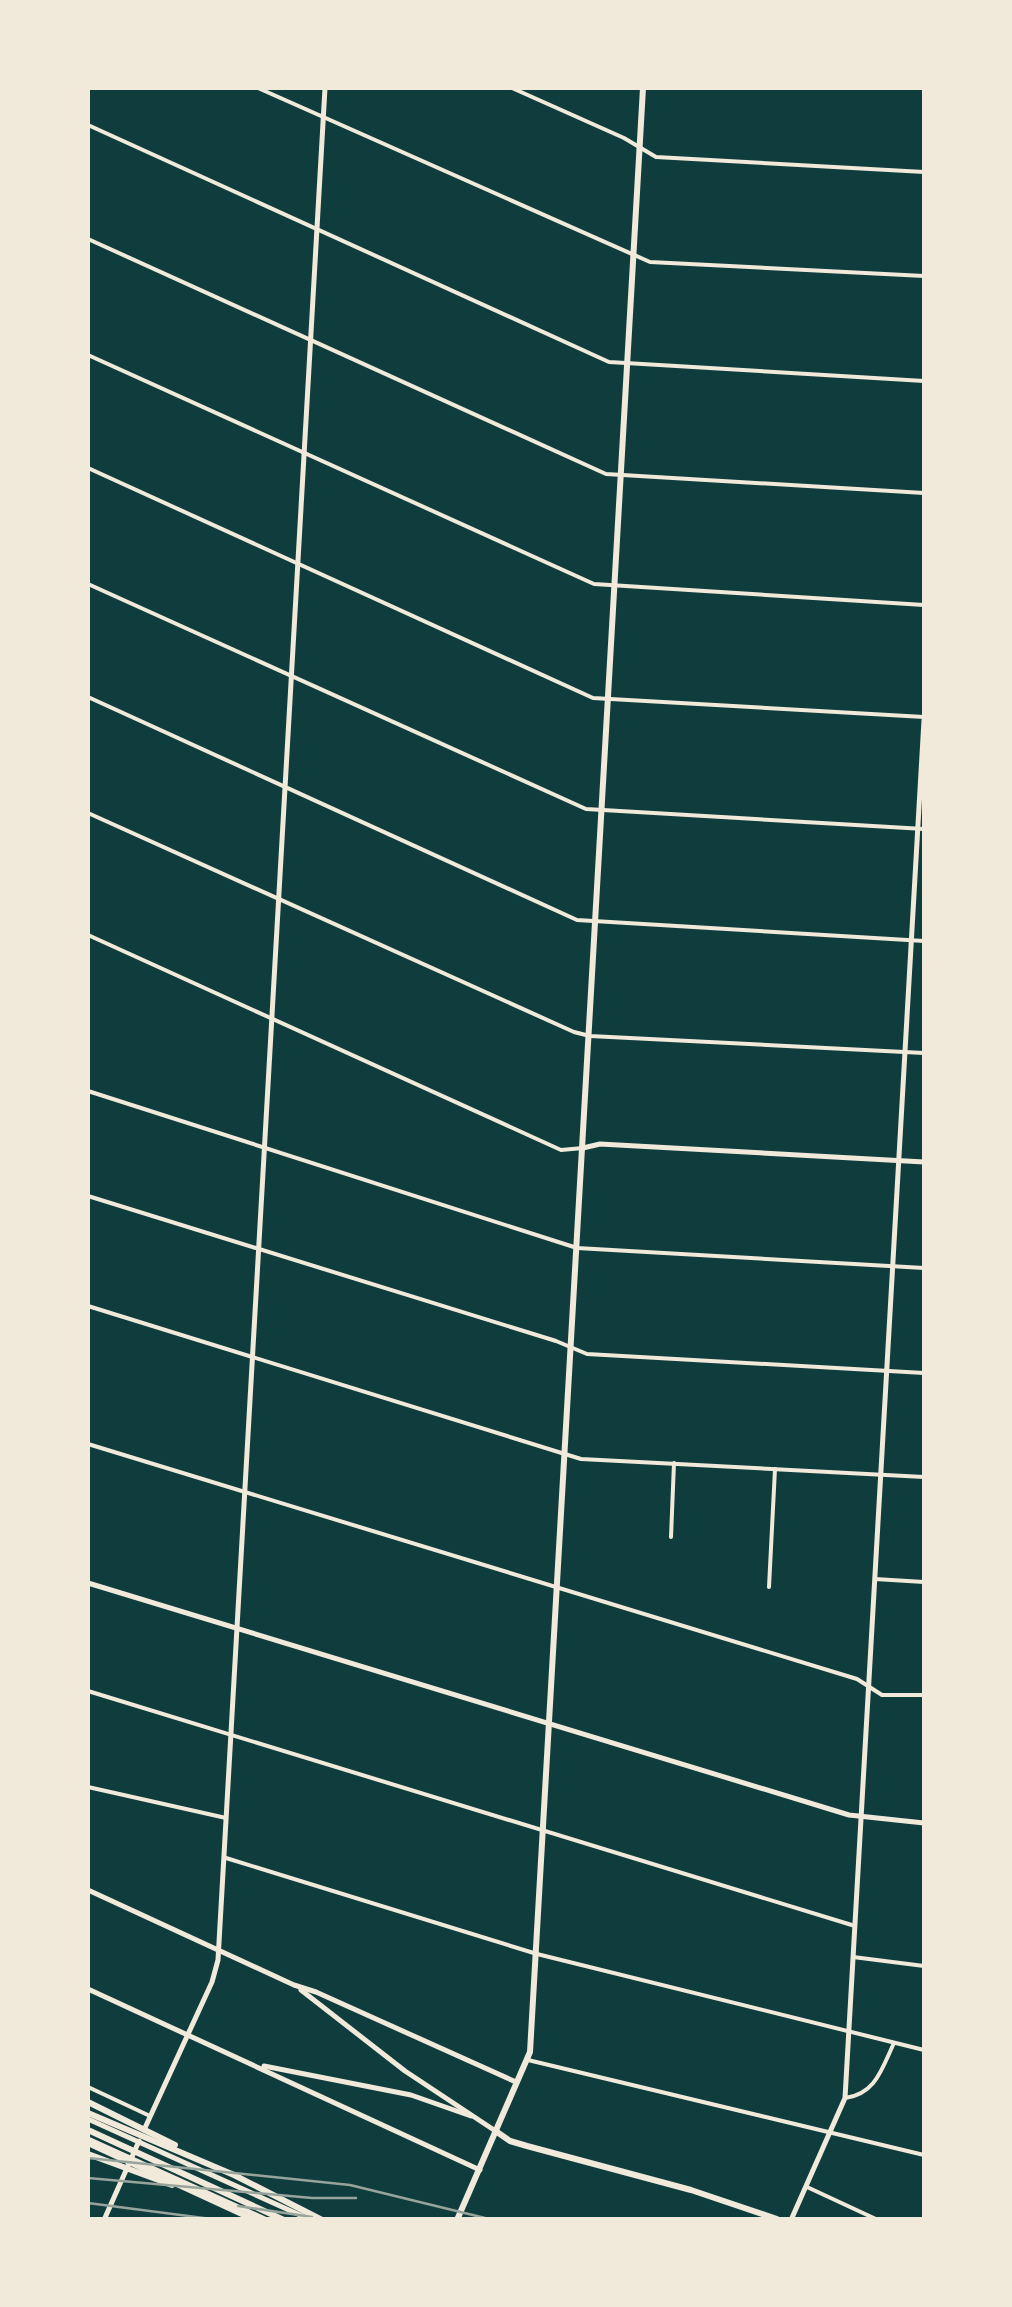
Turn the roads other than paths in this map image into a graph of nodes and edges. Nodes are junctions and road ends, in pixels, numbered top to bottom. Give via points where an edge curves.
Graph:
1 (258, 88) edge
2 (326, 88) edge
3 (512, 88) edge
4 (644, 88) edge
5 (324, 117) junction
6 (88, 124) edge
7 (640, 148) junction
8 (924, 172) edge
9 (318, 229) junction
10 (88, 240) edge
11 (634, 256) junction
12 (924, 276) edge
13 (311, 340) junction
14 (88, 355) edge
15 (627, 364) junction
16 (924, 381) edge
17 (305, 454) junction
18 (88, 468) edge
19 (621, 476) junction
20 (924, 493) edge
21 (298, 564) junction
22 (88, 584) edge
23 (616, 588) junction
24 (924, 604) edge
25 (292, 677) junction
26 (88, 698) edge
27 (608, 700) junction
28 (924, 719) edge
29 (285, 787) junction
30 (602, 810) junction
31 (88, 812) edge
32 (921, 829) edge
33 (278, 901) junction
34 (595, 922) junction
35 (88, 935) edge
36 (912, 940) junction
37 (924, 941) edge
38 (272, 1019) junction
39 (590, 1036) junction
40 (905, 1052) junction
41 (924, 1054) edge
42 (88, 1092) edge
43 (264, 1148) junction
44 (583, 1148) junction
45 (899, 1161) junction
46 (924, 1162) edge
47 (88, 1196) edge
48 (578, 1248) junction
49 (258, 1249) junction
50 (894, 1266) junction
51 (924, 1268) edge
52 (88, 1306) edge
53 (571, 1348) junction
54 (252, 1356) junction
55 (887, 1371) junction
56 (924, 1373) edge
57 (88, 1444) edge
58 (565, 1453) junction
59 (674, 1463) junction
60 (775, 1469) junction
61 (881, 1475) junction
62 (924, 1477) edge
63 (245, 1492) junction
64 (671, 1537) dead end
65 (875, 1579) junction
66 (88, 1582) edge
67 (924, 1582) edge
68 (769, 1587) dead end
69 (558, 1589) junction
70 (237, 1628) junction
71 (869, 1687) junction
72 (88, 1691) edge
73 (924, 1695) edge
74 (550, 1724) junction
75 (230, 1736) junction
76 (88, 1787) edge
77 (862, 1815) junction
78 (226, 1818) junction
79 (924, 1823) edge
80 (544, 1832) junction
81 (224, 1858) junction
82 (88, 1890) edge
83 (855, 1926) junction
84 (219, 1950) junction
85 (537, 1954) junction
86 (854, 1957) junction
87 (924, 1966) edge
88 (294, 1986) junction
89 (88, 1989) edge
90 (849, 2030) junction
91 (189, 2035) junction
92 (894, 2044) junction
93 (924, 2050) edge
94 (528, 2060) junction
95 (256, 2065) junction
96 (519, 2083) junction
97 (88, 2087) edge
98 (845, 2098) junction
99 (88, 2102) edge
100 (88, 2116) edge
101 (150, 2116) junction
102 (484, 2121) junction
103 (88, 2130) edge
104 (497, 2132) junction
105 (831, 2132) junction
106 (140, 2139) junction
107 (88, 2141) edge
108 (88, 2154) edge
109 (924, 2156) edge
110 (131, 2158) junction
111 (480, 2170) junction
112 (234, 2175) junction
113 (183, 2187) junction
114 (807, 2188) junction
115 (105, 2216) edge
116 (255, 2220) edge
117 (267, 2220) edge
118 (284, 2220) edge
119 (312, 2220) edge
120 (322, 2220) edge
121 (457, 2220) edge
122 (776, 2220) edge
123 (792, 2220) edge
124 (878, 2220) edge

1 - 5 street
2 - 5 street
3 - 7 street
4 - 7 main road
5 - 9 street
5 - 11 street
6 - 9 street
7 - 8 street via 656,156
7 - 11 main road
9 - 13 street
9 - 15 street via 609,362
10 - 13 street
11 - 12 street
11 - 15 main road
13 - 17 street
13 - 19 street
14 - 17 street
15 - 16 street
15 - 19 main road
17 - 21 street
17 - 23 street via 594,584
18 - 21 street
19 - 20 street
19 - 23 main road
21 - 25 street
21 - 27 street
22 - 25 street
23 - 24 street
23 - 27 main road
25 - 29 street
25 - 30 street via 586,809
26 - 29 street
27 - 28 street
27 - 30 main road
28 - 32 street
29 - 33 street
29 - 34 street via 577,920
30 - 32 street
30 - 34 main road
31 - 33 street
32 - 36 street
33 - 38 street
33 - 39 street
34 - 36 street
34 - 39 main road
35 - 38 street
36 - 37 street
36 - 40 street
38 - 43 street
38 - 44 street via 561,1150
39 - 40 street
39 - 44 main road
40 - 41 street
40 - 45 street
42 - 43 street
43 - 48 street
43 - 49 street
44 - 45 street
44 - 48 main road
45 - 46 street
45 - 50 street
47 - 49 street
48 - 50 street
48 - 53 main road
49 - 53 street
49 - 54 street
50 - 51 street
50 - 55 street
52 - 54 street
53 - 55 street
53 - 58 main road
54 - 58 street
54 - 63 street
55 - 56 street
55 - 61 street
57 - 63 street
58 - 59 street
58 - 69 main road
59 - 60 street
59 - 64 street
60 - 61 street
60 - 68 street
61 - 62 street
61 - 65 street
63 - 69 street
63 - 70 street
65 - 67 street
65 - 71 street
66 - 70 street
69 - 71 street
69 - 74 main road
70 - 74 street
70 - 75 street
71 - 73 street via 882,1695
71 - 77 street
72 - 75 street
74 - 77 street
74 - 80 main road
75 - 78 street
75 - 80 street
76 - 78 street
77 - 79 street
77 - 83 street
78 - 81 street
80 - 83 street
80 - 85 main road
81 - 84 street
81 - 85 street
82 - 84 street
83 - 86 street
84 - 88 street
84 - 91 street
85 - 90 street
85 - 94 main road
86 - 87 street
86 - 90 street
88 - 96 street
88 - 102 street
89 - 91 street
90 - 92 street
90 - 98 street
91 - 95 street
91 - 101 street
92 - 93 street
92 - 98 street via 874,2085
94 - 96 main road
94 - 105 street
95 - 102 street via 411,2095
95 - 111 street
96 - 104 main road
97 - 101 street
98 - 105 street
99 - 112 main road
100 - 106 street
100 - 112 main road
101 - 106 street
102 - 104 street
103 - 118 main road
104 - 111 main road
104 - 122 main road
105 - 109 street
105 - 114 street
106 - 110 street
106 - 119 street
107 - 110 street
107 - 113 main road
108 - 113 main road
110 - 115 street
110 - 117 street
111 - 121 main road
112 - 120 main road
113 - 116 main road
114 - 123 street
114 - 124 street

